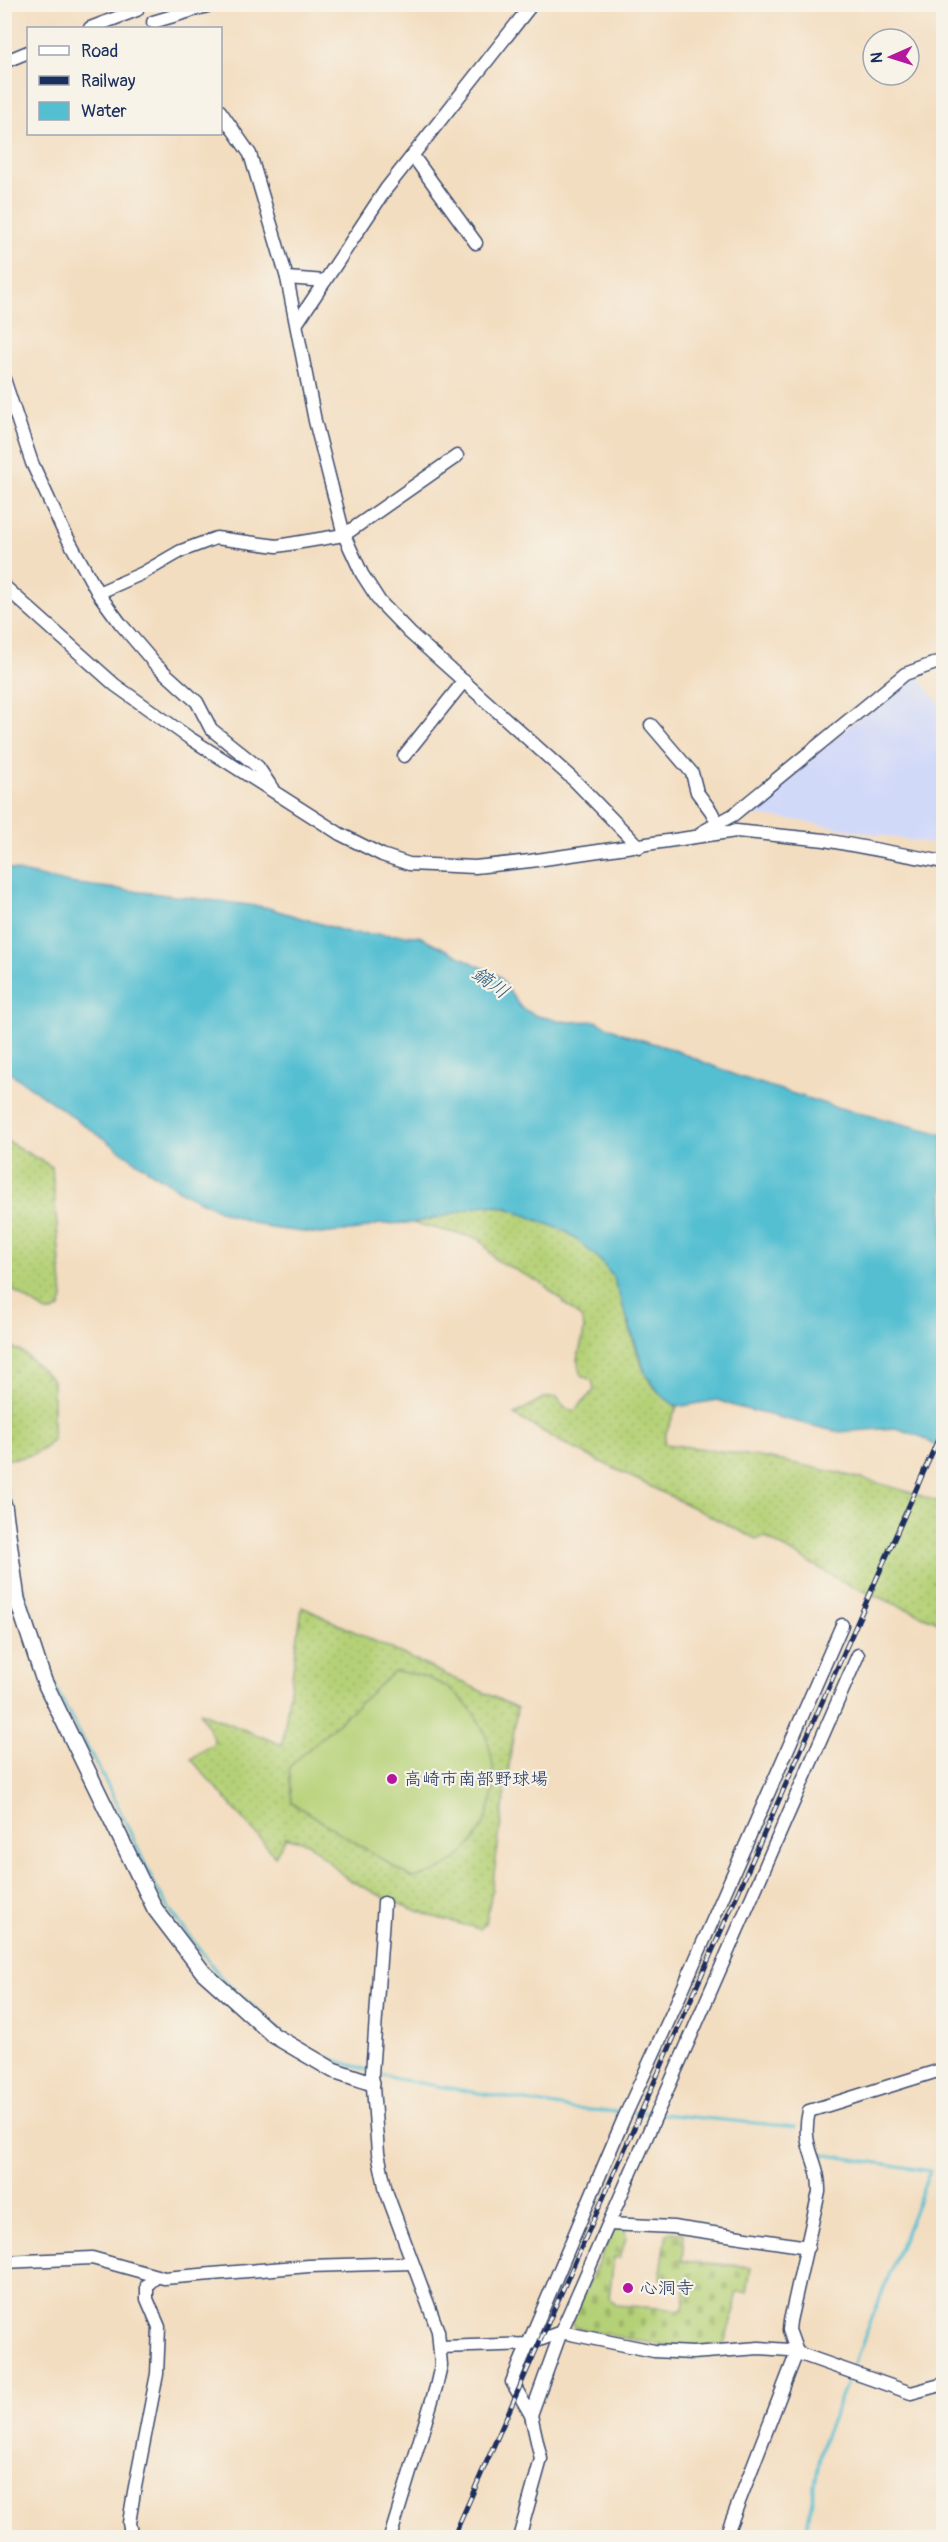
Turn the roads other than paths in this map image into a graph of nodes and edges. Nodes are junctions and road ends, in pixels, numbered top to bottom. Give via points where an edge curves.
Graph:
1 (214, 4) edge
2 (532, 4) edge
3 (134, 7) edge
4 (155, 25) edge
5 (92, 27) edge
6 (27, 52) edge
7 (4, 62) edge
8 (222, 114) edge
9 (413, 156) junction
10 (476, 243) dead end
11 (287, 278) junction
12 (325, 281) junction
13 (297, 323) junction
14 (4, 379) edge
15 (457, 456) dead end
16 (344, 535) junction
17 (4, 586) edge
18 (98, 593) junction
19 (944, 660) edge
20 (464, 681) junction
21 (651, 725) dead end
22 (404, 756) dead end
23 (275, 791) junction
24 (720, 828) junction
25 (639, 847) junction
26 (944, 862) edge
27 (4, 1505) edge
28 (842, 1625) dead end
29 (858, 1655) dead end
30 (384, 1903) dead end
31 (944, 2069) edge
32 (372, 2083) junction
33 (609, 2224) junction
34 (808, 2247) junction
35 (4, 2262) edge
36 (412, 2263) junction
37 (156, 2277) junction
38 (561, 2332) junction
39 (529, 2344) junction
40 (440, 2347) junction
41 (797, 2352) junction
42 (944, 2384) edge
43 (531, 2415) junction
44 (132, 2538) edge
45 (390, 2538) edge
46 (519, 2538) edge
47 (725, 2538) edge

1 - 4 street
2 - 9 street
3 - 4 street
3 - 5 street
6 - 7 street
8 - 11 street via 250,154
9 - 10 street
9 - 12 street via 386,189
11 - 12 street
11 - 13 street
12 - 13 street
13 - 16 street via 315,421
14 - 18 street via 32,463
15 - 16 street
16 - 18 street via 277,546 216,538 181,551
16 - 20 street via 380,602
17 - 23 street via 115,685 188,737
18 - 23 street via 155,664 197,702 211,729 258,767
19 - 24 street via 905,674
20 - 22 street
20 - 25 street via 576,782
21 - 24 street via 692,773 698,792
23 - 25 street via 340,834 409,864 475,867
24 - 25 street
24 - 26 street via 825,840
27 - 32 street via 17,1599 44,1681 154,1909 203,1972 273,2035 333,2070
28 - 39 street via 624,2118
29 - 33 street
30 - 32 street
31 - 34 street via 809,2111 806,2138 819,2183
32 - 36 street via 381,2174
33 - 34 street via 673,2227
33 - 38 street
34 - 41 street via 789,2330
35 - 37 street via 92,2258
36 - 37 street
36 - 40 street via 438,2331
37 - 44 street via 147,2285 147,2299 159,2327 157,2374 129,2523
38 - 39 street
38 - 41 street via 654,2351 692,2353 759,2348
38 - 43 street
39 - 40 street
39 - 43 street via 512,2382
40 - 45 street via 436,2387
41 - 42 street via 911,2393
41 - 47 street
43 - 46 street via 541,2459

